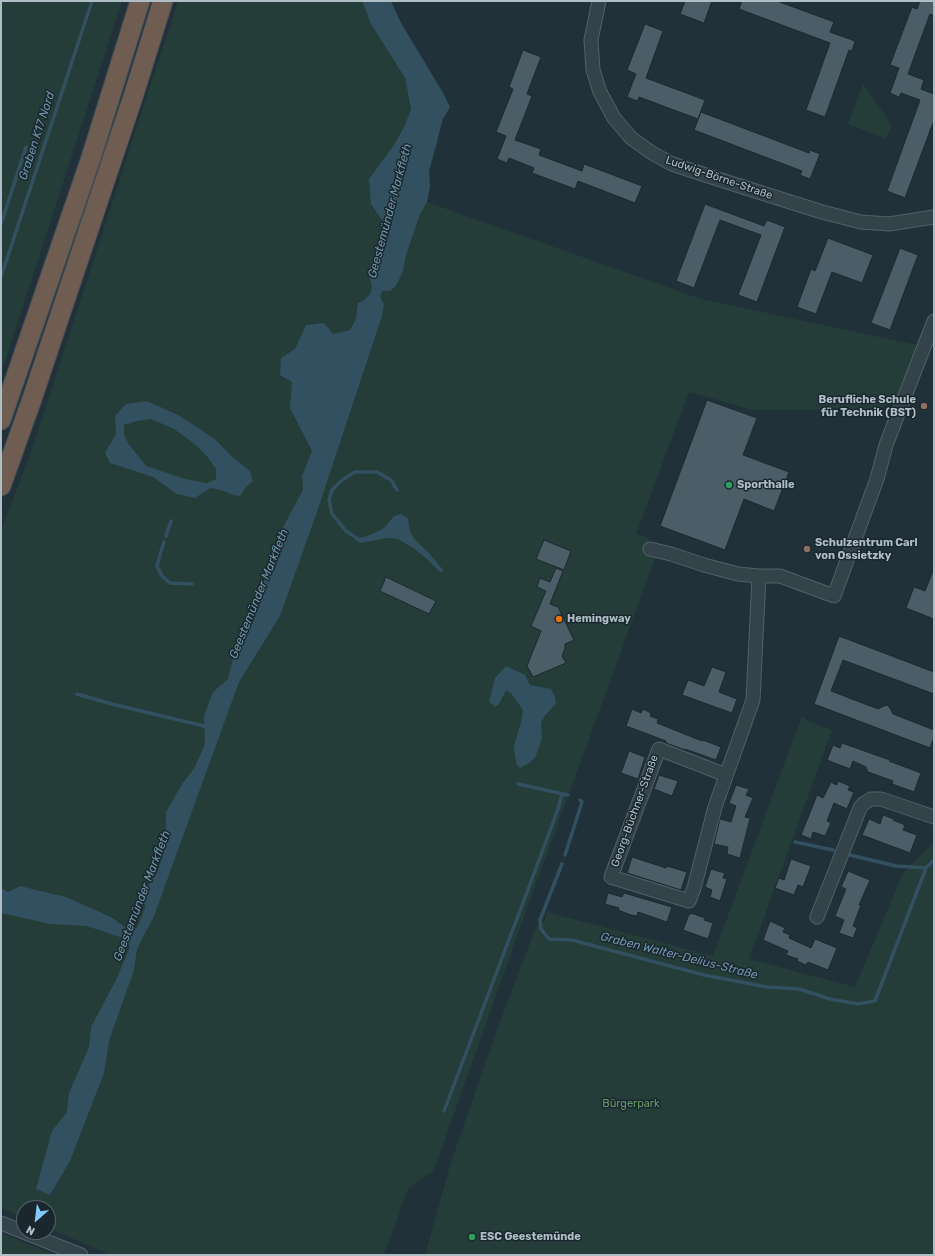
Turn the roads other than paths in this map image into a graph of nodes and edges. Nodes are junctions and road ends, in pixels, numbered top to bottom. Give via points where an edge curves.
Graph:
1 (140, 1) edge
2 (163, 1) edge
3 (599, 1) edge
4 (934, 217) edge
5 (934, 321) edge
6 (1, 420) edge
7 (1, 486) edge
8 (650, 549) dead end
9 (759, 576) junction
10 (726, 775) junction
11 (934, 817) edge
12 (817, 917) dead end
13 (1, 1223) edge
14 (81, 1255) edge

1 - 6 highway via 91,158
2 - 7 highway
3 - 4 street, Ludwig-Börne-Straße via 591,40 593,70 600,92 614,118 631,138 652,154 672,164 727,182 855,220 889,224
5 - 9 street via 886,445 877,479 834,596 780,576
8 - 9 street via 731,572
9 - 10 street, Georg-Büchner-Straße via 753,700
10 - 10 street, Georg-Büchner-Straße via 659,749 611,877 689,901
11 - 12 street via 881,799 871,799 863,804
13 - 14 street

